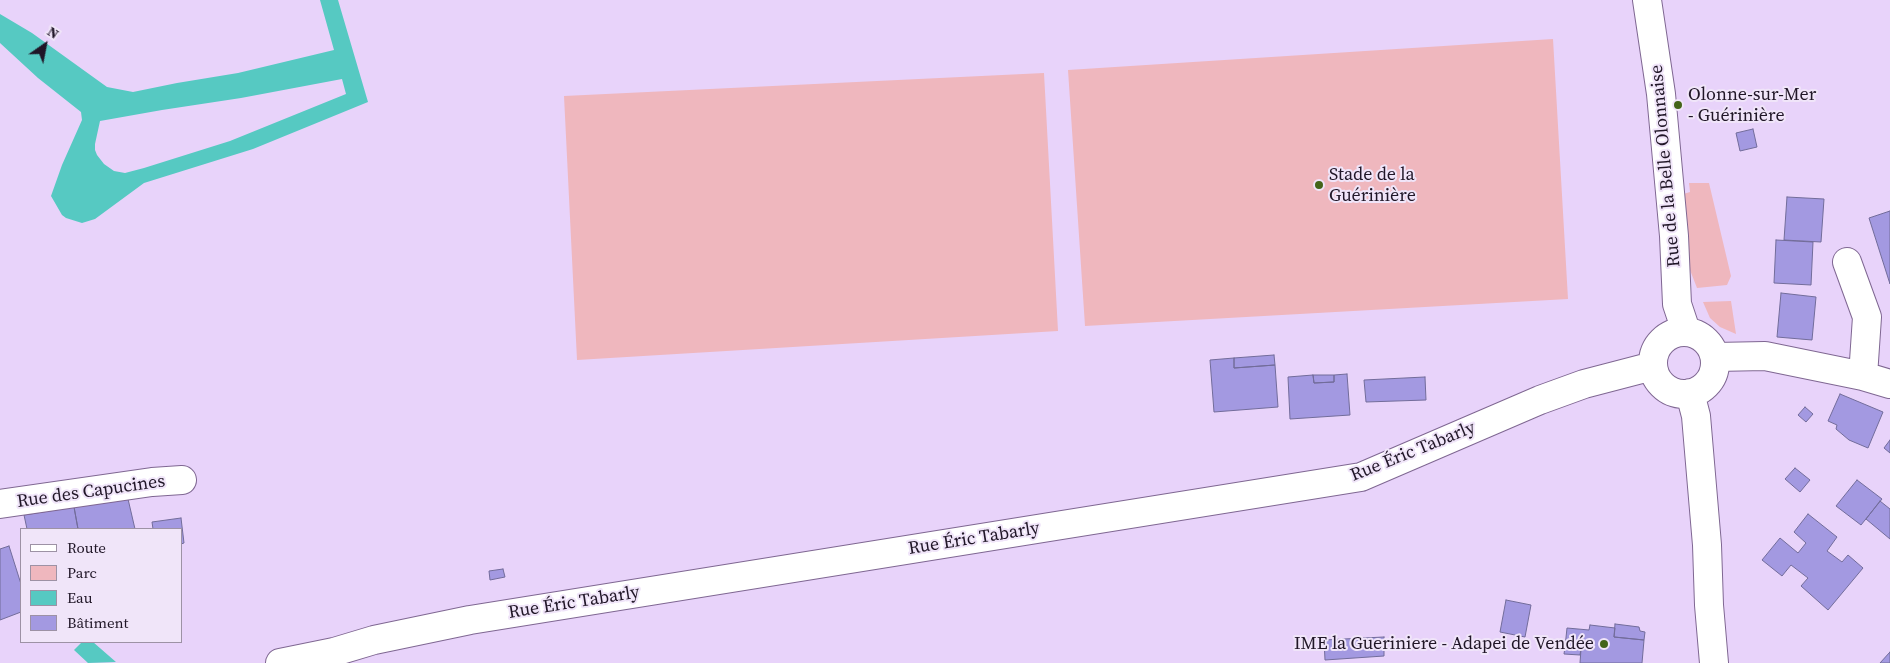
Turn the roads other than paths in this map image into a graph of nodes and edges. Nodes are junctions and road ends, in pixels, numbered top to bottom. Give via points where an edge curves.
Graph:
1 (1647, 0) edge
2 (1847, 262) dead end
3 (1686, 331) junction
4 (1715, 357) junction
5 (1653, 366) junction
6 (1863, 376) junction
7 (1890, 384) edge
8 (1690, 394) junction
9 (182, 480) dead end
10 (0, 504) edge
11 (280, 663) edge
12 (1714, 663) edge

1 - 3 street, Rue de la Belle Olonnaise via 1661,94 1677,304
2 - 6 street via 1867,318
3 - 4 street via 1706,340
3 - 5 street via 1675,333 1658,345
4 - 6 street via 1765,356
4 - 8 street via 1713,376 1707,384
5 - 8 street via 1662,385 1670,391
5 - 11 street, Rue Éric Tabarly via 1584,384 1540,400 1361,477 470,620
6 - 7 street
8 - 12 street via 1696,416
9 - 10 street, Rue des Capucines

